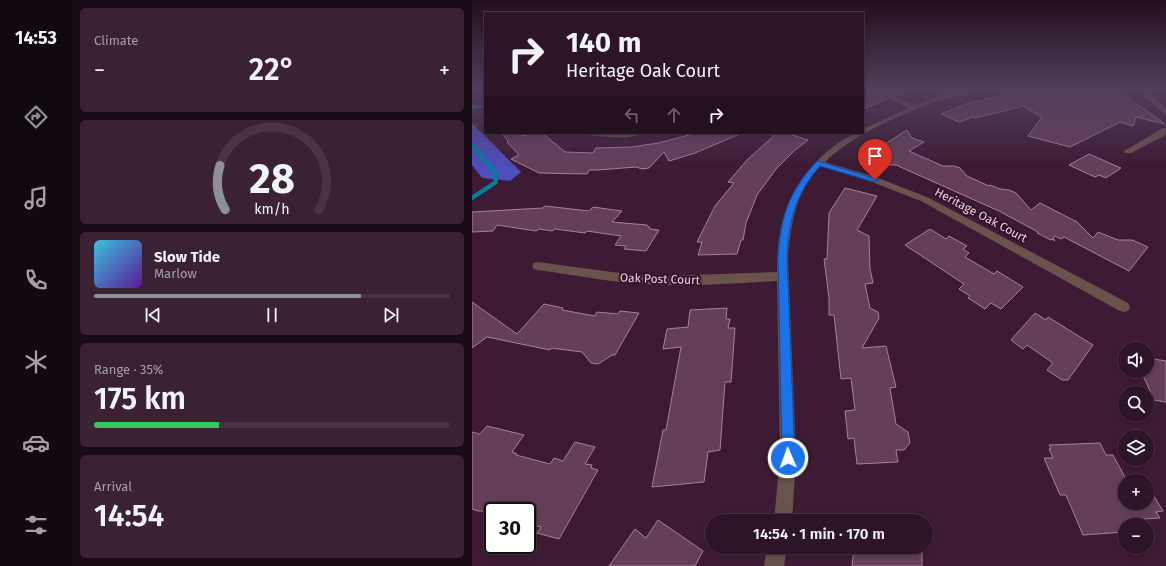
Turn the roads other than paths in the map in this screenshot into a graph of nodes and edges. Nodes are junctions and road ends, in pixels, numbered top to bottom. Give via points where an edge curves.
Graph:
1 (898, 114) edge
2 (1166, 130) edge
3 (864, 131) edge
4 (859, 134) edge
5 (1128, 151) dead end
6 (818, 163) junction
7 (538, 266) dead end
8 (783, 276) junction
9 (1124, 307) dead end
10 (784, 514) edge
11 (777, 554) edge
12 (774, 566) edge

1 - 3 street
2 - 5 street
4 - 6 street via 835,148
6 - 8 street via 805,178 788,212 784,235
6 - 9 street, Heritage Oak Court via 924,198
7 - 8 street, Oak Post Court via 646,280 689,281
8 - 10 street via 788,458
11 - 12 street

